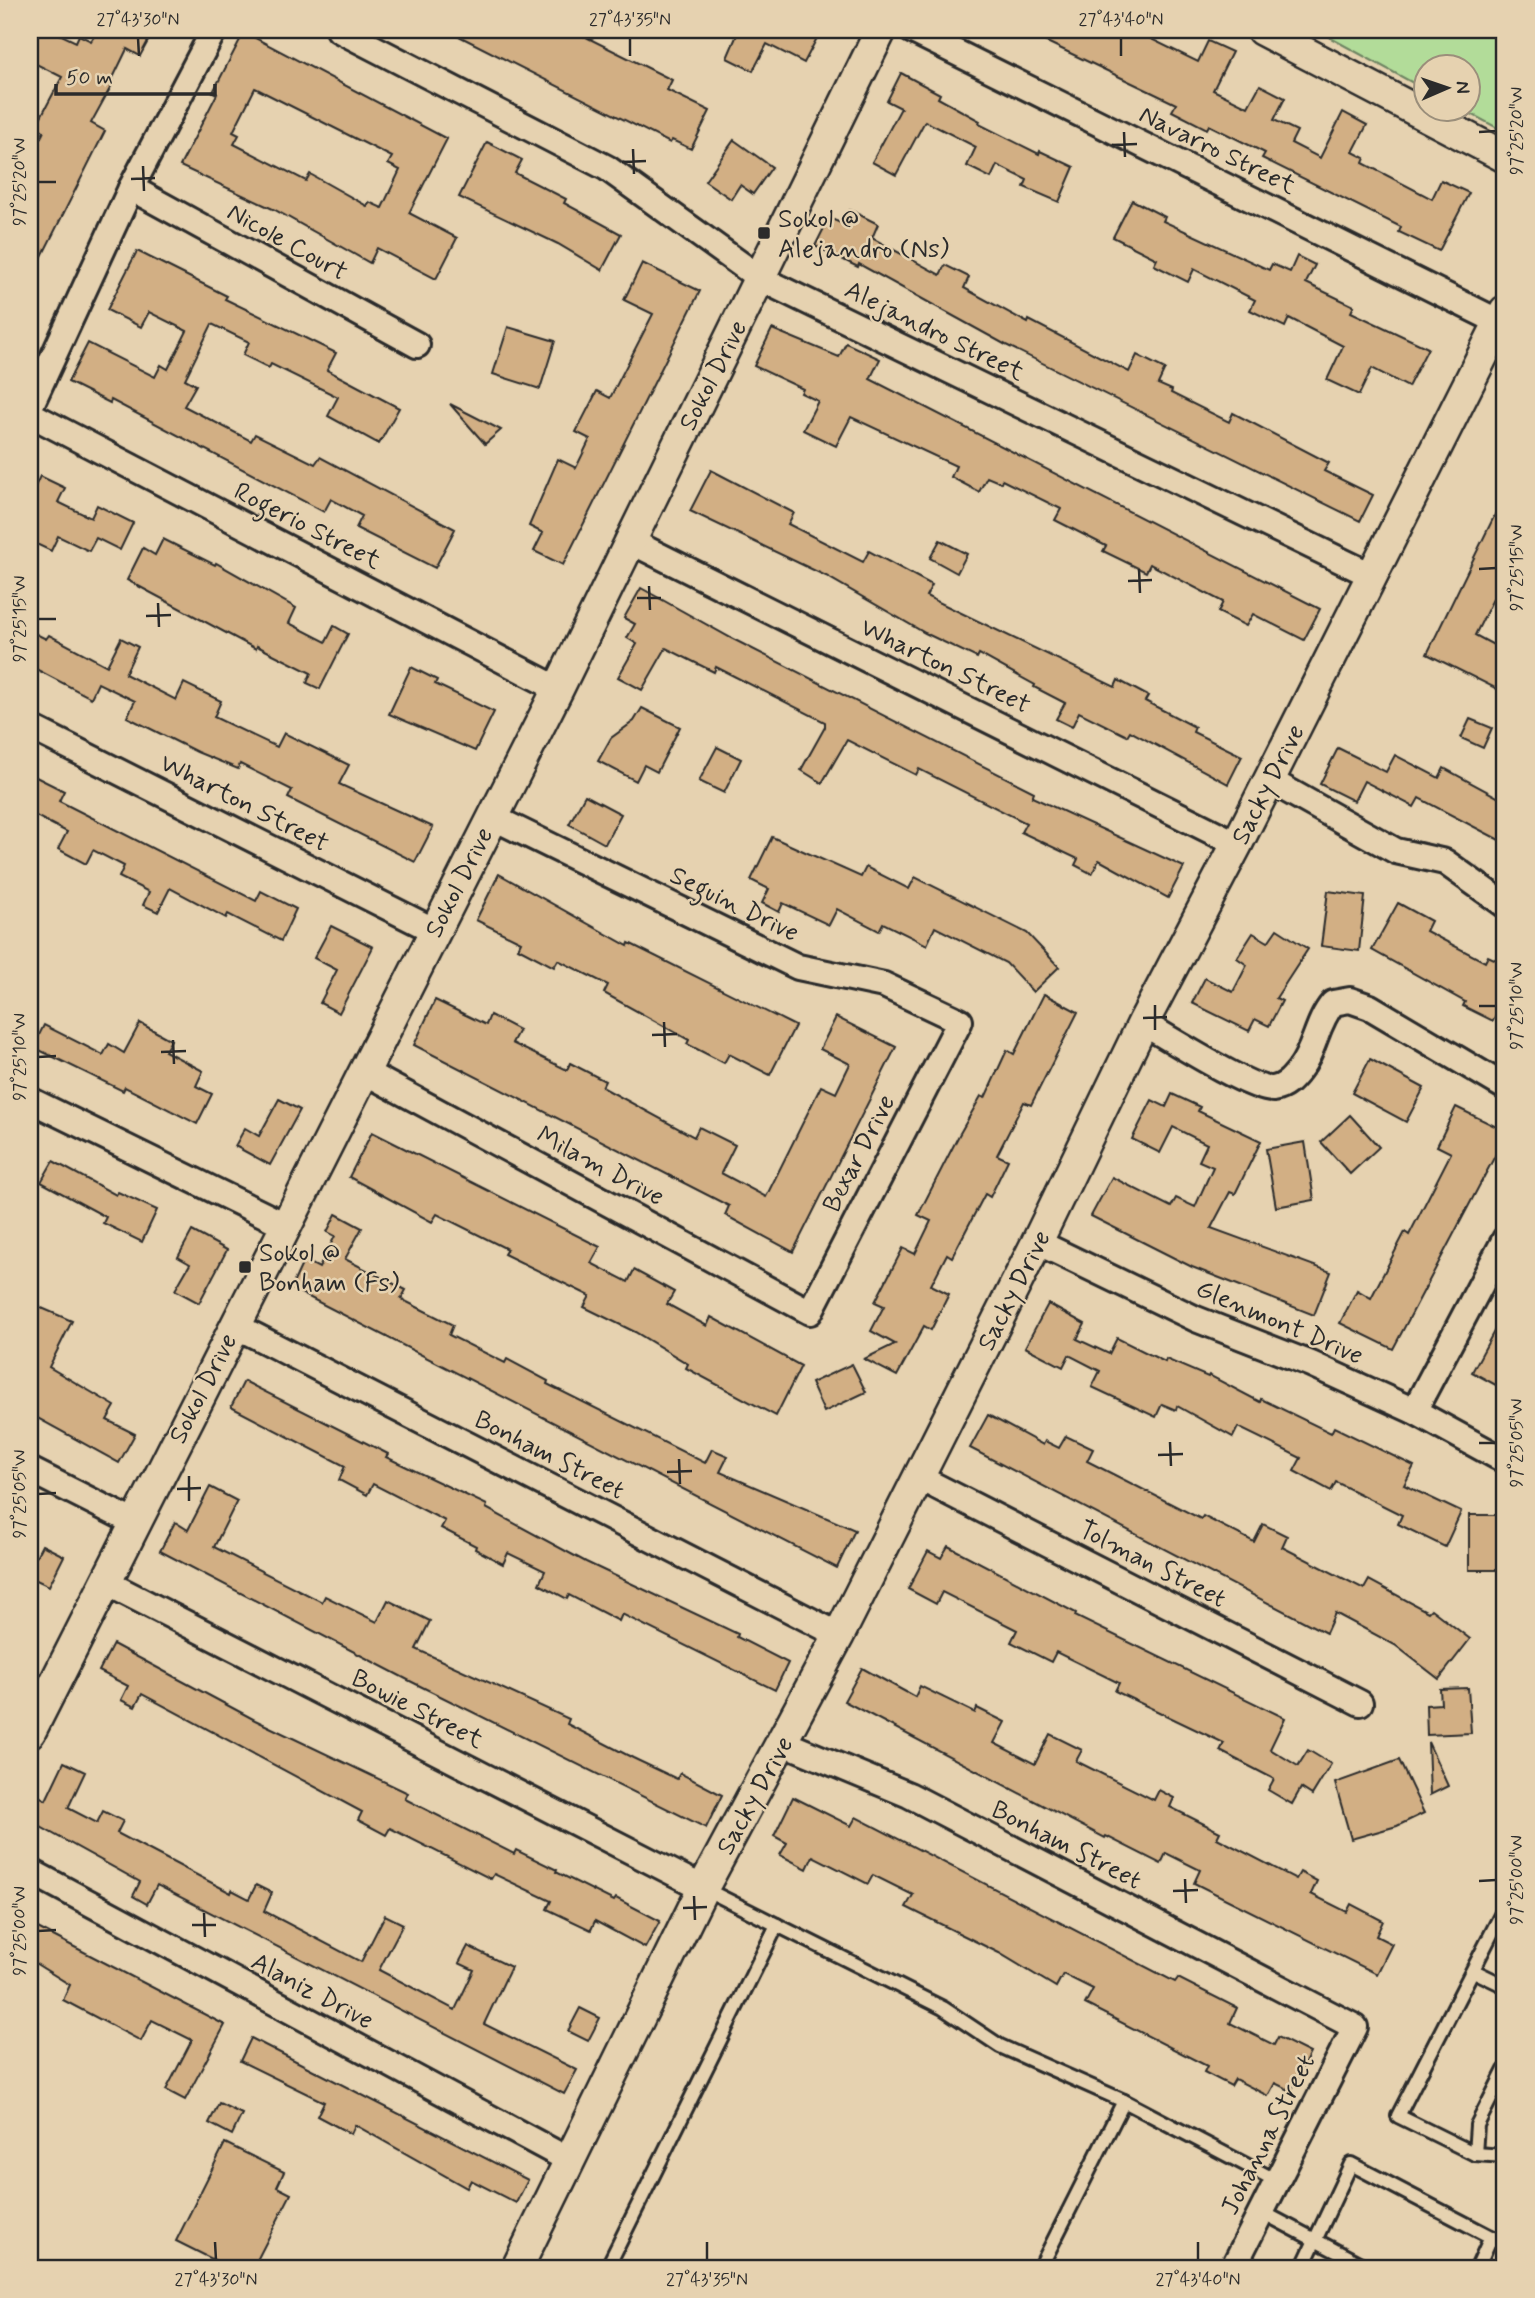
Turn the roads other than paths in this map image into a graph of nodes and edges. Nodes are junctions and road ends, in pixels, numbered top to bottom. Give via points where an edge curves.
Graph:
1 (214, 30) edge
2 (339, 30) edge
3 (881, 30) edge
4 (911, 30) edge
5 (1262, 30) edge
6 (1505, 158) edge
7 (131, 188) junction
8 (761, 279) junction
9 (1502, 316) edge
10 (417, 345) dead end
11 (30, 407) edge
12 (30, 414) edge
13 (628, 540) junction
14 (1373, 576) junction
15 (558, 689) junction
16 (30, 727) edge
17 (1269, 779) junction
18 (492, 817) junction
19 (1237, 844) junction
20 (1505, 905) edge
21 (433, 930) junction
22 (960, 1021) joint
23 (1143, 1023) junction
24 (363, 1072) junction
25 (1505, 1087) edge
26 (30, 1100) edge
27 (285, 1225) junction
28 (1505, 1239) edge
29 (1037, 1242) junction
30 (810, 1312) joint
31 (234, 1325) junction
32 (1414, 1411) junction
33 (1498, 1457) dead end
34 (30, 1470) edge
35 (918, 1477) junction
36 (135, 1523) junction
37 (105, 1582) junction
38 (839, 1635) junction
39 (1360, 1703) dead end
40 (30, 1732) edge
41 (784, 1743) junction
42 (30, 1871) edge
43 (704, 1888) junction
44 (1505, 1907) edge
45 (776, 1925) junction
46 (1501, 1925) edge
47 (1474, 1971) junction
48 (1505, 1986) edge
49 (1355, 2027) joint
50 (1505, 2070) edge
51 (1124, 2101) junction
52 (1475, 2154) junction
53 (1505, 2156) edge
54 (569, 2160) junction
55 (1277, 2181) junction
56 (1262, 2212) junction
57 (1491, 2237) junction
58 (1315, 2241) junction
59 (1505, 2245) edge
60 (1306, 2267) edge
61 (517, 2268) edge
62 (607, 2268) edge
63 (1040, 2268) edge
64 (1233, 2268) edge
65 (1368, 2268) edge
66 (1477, 2268) edge

1 - 7 street
2 - 8 street, Alejandro Street via 607,168
3 - 8 street, Sokol Drive
4 - 9 street, Navarro Street
5 - 6 street
7 - 10 street, Nicole Court
7 - 11 street
8 - 13 street, Sokol Drive
8 - 14 street, Alejandro Street
9 - 14 street, Sacky Drive
12 - 15 street, Rogerio Street
13 - 15 street, Sokol Drive
13 - 19 street, Wharton Street
14 - 17 street, Sacky Drive
15 - 18 street, Sokol Drive
16 - 21 street, Wharton Street
17 - 19 street, Sacky Drive
17 - 20 street via 1396,851 1446,862
18 - 21 street, Sokol Drive
18 - 22 street, Seguin Drive via 797,967 884,985
19 - 23 street, Sacky Drive
21 - 24 street, Sokol Drive
22 - 30 street, Bexar Drive
23 - 25 street via 1249,1085 1272,1089 1287,1084 1299,1070 1333,1003 1350,1000 1370,1007
23 - 29 street, Sacky Drive
24 - 27 street, Sokol Drive
24 - 30 street, Milam Drive
26 - 27 street
27 - 31 street, Sokol Drive
28 - 32 street
29 - 32 street, Glenmont Drive via 1196,1319
29 - 35 street, Sacky Drive
31 - 36 street, Sokol Drive
31 - 38 street, Bonham Street
32 - 33 street, Glenmont Drive
34 - 36 street
35 - 38 street, Sacky Drive
35 - 39 street, Tolman Street
36 - 37 street, Sokol Drive
37 - 40 street, Sokol Drive
37 - 43 street, Bowie Street
38 - 41 street, Sacky Drive
41 - 43 street, Sacky Drive
41 - 49 street, Bonham Street via 909,1795
42 - 54 street, Alaniz Drive
43 - 45 lane
43 - 54 street, Sacky Drive
44 - 46 lane
45 - 51 lane via 943,2008 1000,2046
45 - 62 lane
46 - 47 lane
47 - 48 lane
47 - 52 lane via 1398,2116
49 - 55 street, Johanna Street
50 - 52 lane via 1478,2125
51 - 55 lane
51 - 63 lane
52 - 53 lane
54 - 61 street, Sacky Drive
55 - 56 street, Johanna Street
56 - 58 lane
56 - 64 street, Johanna Street
57 - 58 lane via 1351,2164
57 - 59 lane
57 - 66 lane
58 - 60 lane
58 - 65 lane

